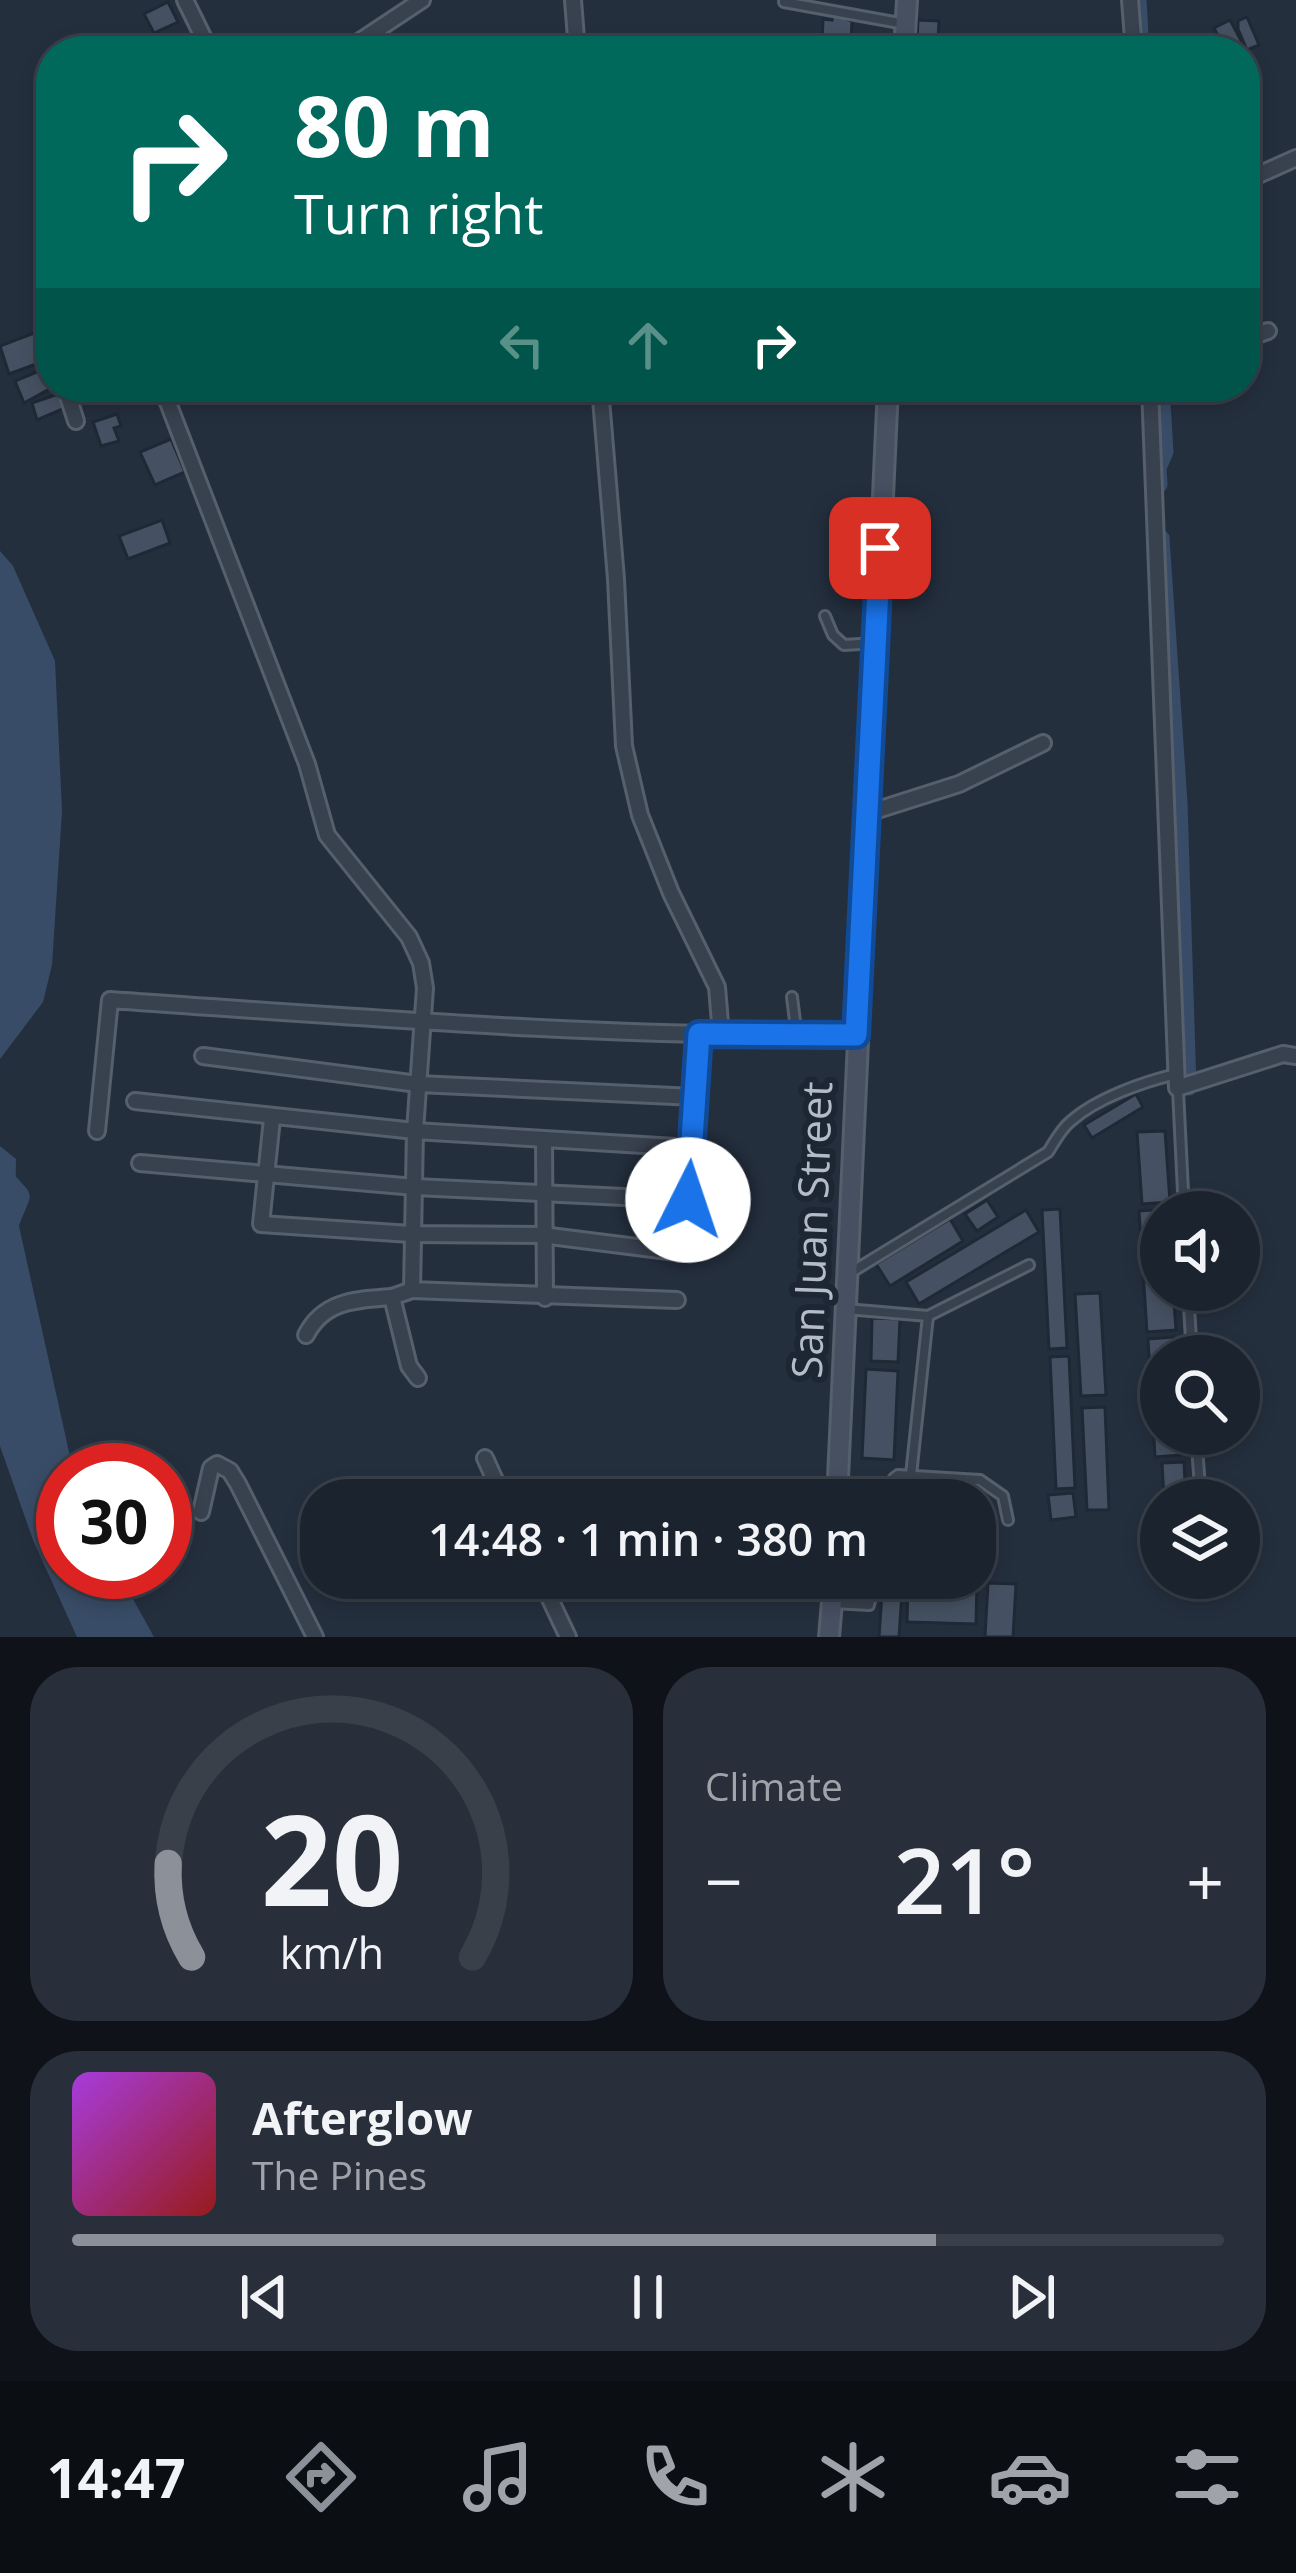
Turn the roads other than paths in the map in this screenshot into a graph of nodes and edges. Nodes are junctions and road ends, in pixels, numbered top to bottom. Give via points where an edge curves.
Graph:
1 (185, 0) edge
2 (422, 0) edge
3 (573, 0) edge
4 (907, 0) edge
5 (1130, 0) edge
6 (784, 2) edge
7 (906, 24) junction
8 (203, 36) edge
9 (368, 36) edge
10 (576, 36) edge
11 (905, 36) edge
12 (1133, 36) edge
13 (1296, 158) edge
14 (1260, 174) edge
15 (1268, 331) dead end
16 (1260, 334) edge
17 (69, 402) edge
18 (168, 402) edge
19 (602, 402) edge
20 (887, 402) edge
21 (1151, 402) edge
22 (76, 421) dead end
23 (825, 616) dead end
24 (878, 643) junction
25 (1043, 743) dead end
26 (868, 813) junction
27 (792, 997) dead end
28 (422, 1022) junction
29 (699, 1034) junction
30 (721, 1035) junction
31 (856, 1035) junction
32 (802, 1036) junction
33 (203, 1056) dead end
34 (1296, 1056) edge
35 (1184, 1082) junction
36 (418, 1084) junction
37 (695, 1097) junction
38 (135, 1101) dead end
39 (272, 1118) junction
40 (97, 1131) dead end
41 (415, 1131) junction
42 (544, 1140) junction
43 (692, 1148) junction
44 (140, 1163) dead end
45 (264, 1175) junction
46 (415, 1187) junction
47 (1184, 1191) edge
48 (547, 1195) junction
49 (411, 1234) junction
50 (542, 1234) junction
51 (684, 1252) dead end
52 (1029, 1265) dead end
53 (846, 1275) junction
54 (412, 1289) junction
55 (392, 1298) junction
56 (545, 1298) junction
57 (676, 1300) dead end
58 (844, 1309) junction
59 (928, 1316) junction
60 (306, 1335) dead end
61 (418, 1378) dead end
62 (484, 1458) dead end
63 (911, 1475) junction
64 (494, 1479) edge
65 (838, 1479) edge
66 (894, 1479) edge
67 (201, 1513) dead end
68 (1008, 1520) dead end
69 (550, 1599) edge
70 (833, 1599) edge
71 (871, 1599) edge
72 (833, 1603) junction
73 (315, 1637) edge
74 (568, 1637) edge
75 (829, 1637) edge

1 - 8 street
2 - 9 street
3 - 10 street
4 - 7 main road
5 - 12 street
6 - 7 lane
7 - 11 main road
13 - 14 street
15 - 16 street
17 - 22 street
18 - 28 street via 307,764 327,836 421,963
19 - 30 street via 624,746 640,815 717,987
20 - 24 main road, San Juan Street
21 - 35 street
23 - 24 lane via 844,645
24 - 26 main road, San Juan Street
25 - 26 street via 959,784
26 - 31 main road, San Juan Street
27 - 32 lane
28 - 29 street
28 - 36 street
28 - 40 street via 110,1000
29 - 30 street
29 - 37 street
30 - 32 street
31 - 32 street
31 - 53 main road, San Juan Street
33 - 36 street
34 - 35 street
35 - 47 lane
35 - 53 lane via 1152,1080 1080,1113 1048,1152
36 - 37 street
36 - 41 street
37 - 43 street
38 - 39 street
39 - 41 street
39 - 45 street
41 - 42 street
41 - 46 street
42 - 43 street
42 - 48 street
43 - 48 street via 688,1200
44 - 45 street
45 - 46 street
45 - 49 street via 261,1224
46 - 48 street
46 - 49 street
48 - 50 street
49 - 50 street
49 - 54 street
50 - 51 street
50 - 56 street
52 - 59 lane
53 - 58 main road, San Juan Street
54 - 55 street
54 - 56 street
55 - 60 street via 337,1304
55 - 61 street
56 - 57 street
58 - 59 lane
58 - 65 main road, San Juan Street
59 - 63 lane
62 - 64 street
63 - 66 lane
63 - 68 lane via 985,1481 1003,1496
67 - 73 street via 217,1463 238,1484
69 - 74 street
70 - 72 main road
71 - 72 lane
72 - 75 main road

